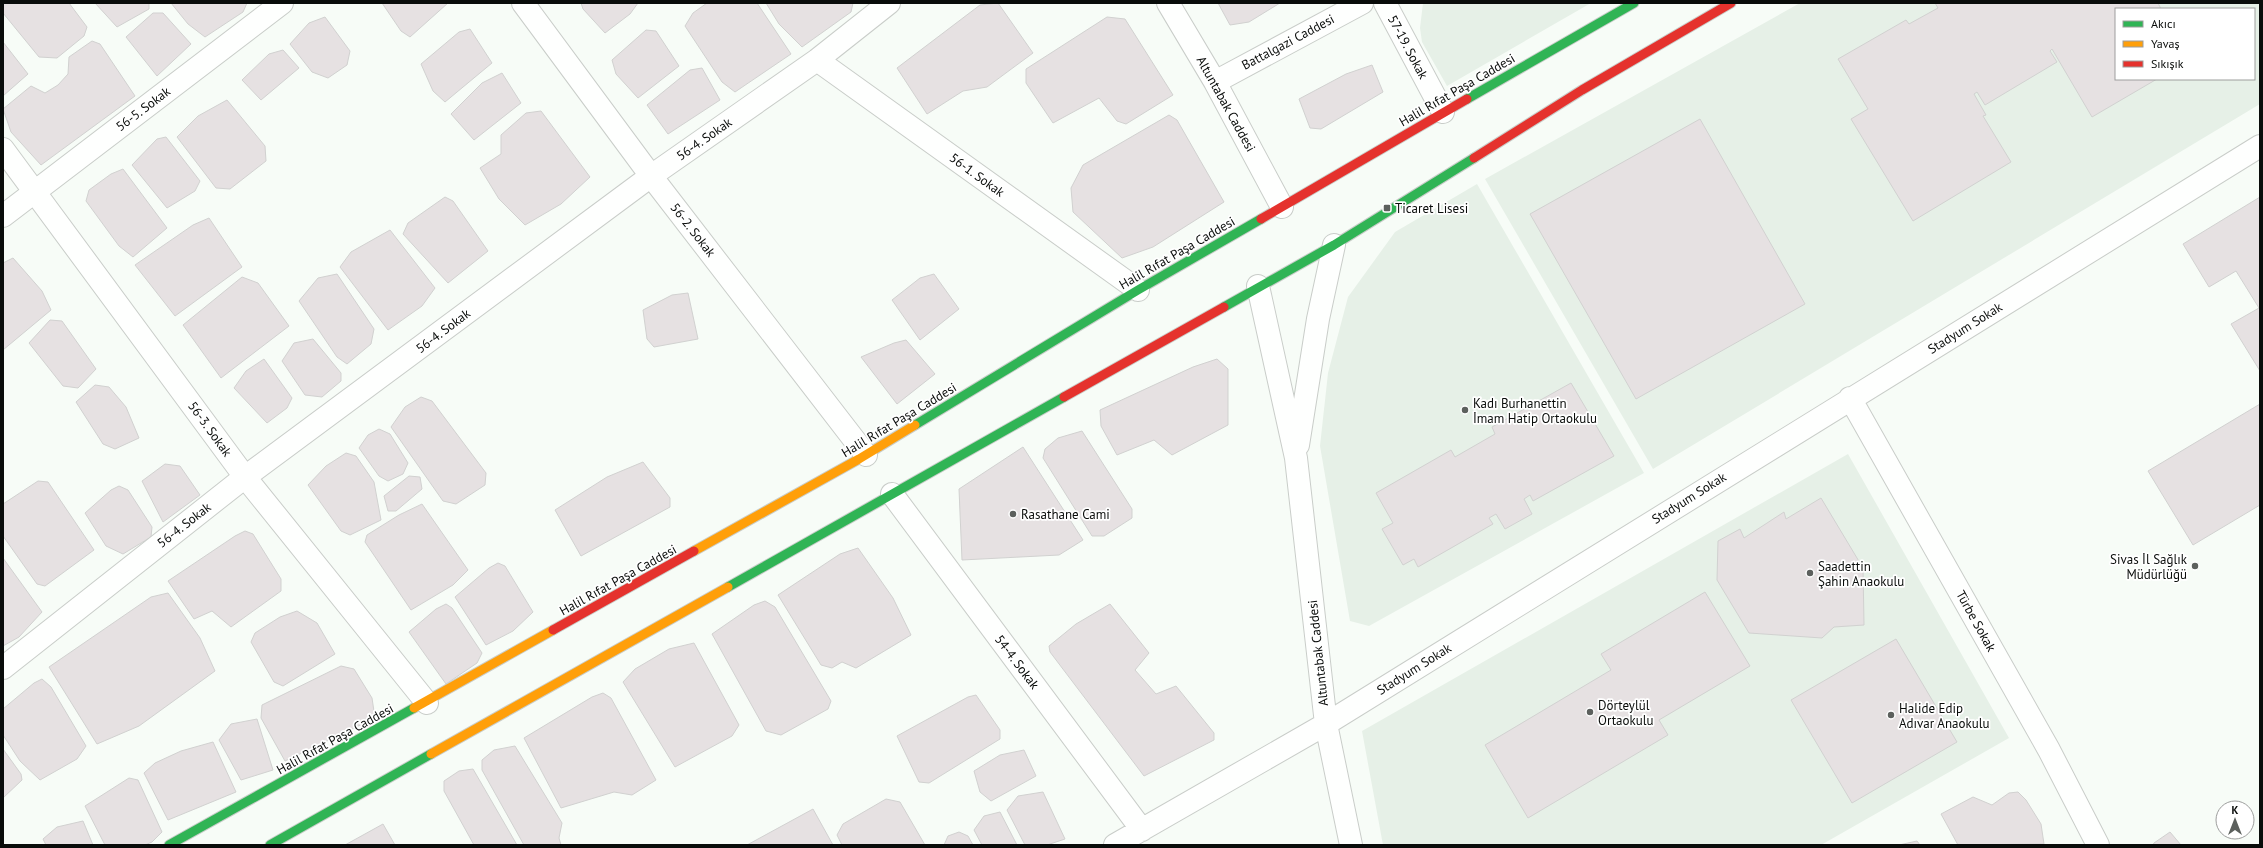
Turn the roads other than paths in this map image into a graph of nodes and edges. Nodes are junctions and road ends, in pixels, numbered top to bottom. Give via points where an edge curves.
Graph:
1 (282, 3) edge
2 (523, 3) edge
3 (889, 3) edge
4 (1168, 3) edge
5 (1362, 3) edge
6 (1385, 3) edge
7 (1634, 3) edge
8 (1731, 3) edge
9 (816, 60) junction
10 (1215, 82) junction
11 (1443, 112) junction
12 (2260, 146) edge
13 (3, 149) edge
14 (651, 176) junction
15 (36, 191) junction
16 (1282, 207) junction
17 (3, 216) edge
18 (1334, 245) junction
19 (1258, 286) junction
20 (1138, 290) junction
21 (1850, 398) junction
22 (866, 455) junction
23 (1296, 458) junction
24 (245, 477) junction
25 (892, 494) junction
26 (3, 668) edge
27 (427, 703) junction
28 (1326, 724) junction
29 (1142, 830) junction
30 (169, 845) edge
31 (270, 845) edge
32 (1115, 845) edge
33 (1351, 845) edge
34 (2098, 845) edge

1 - 15 street, 56-5. Sokak
2 - 14 street, 56-2. Sokak
3 - 9 street, 56-4. Sokak
4 - 10 street, Altuntabak Caddesi
5 - 10 street, Battalgazi Caddesi
6 - 11 street, 57-19. Sokak
7 - 11 main road, Halil Rıfat Paşa Caddesi
8 - 18 main road via 1582,90
9 - 14 street, 56-4. Sokak
9 - 20 street, 56-1. Sokak
10 - 16 street, Altuntabak Caddesi
11 - 16 main road, Halil Rıfat Paşa Caddesi
12 - 21 street, Stadyum Sokak
13 - 15 street, 56-3. Sokak
14 - 22 street, 56-2. Sokak
14 - 24 street, 56-4. Sokak
15 - 17 street, 56-5. Sokak
15 - 24 street, 56-3. Sokak
16 - 20 main road, Halil Rıfat Paşa Caddesi
18 - 19 main road
18 - 23 street, Altuntabak Caddesi via 1318,319
19 - 23 street, Altuntabak Caddesi
19 - 25 main road
20 - 22 main road, Halil Rıfat Paşa Caddesi
21 - 28 street, Stadyum Sokak
21 - 34 street, Türbe Sokak via 2049,750
22 - 27 main road, Halil Rıfat Paşa Caddesi
23 - 28 street, Altuntabak Caddesi
24 - 26 street, 56-4. Sokak
24 - 27 street, 56-3. Sokak
25 - 29 street, 54-4. Sokak
25 - 31 main road
27 - 30 main road, Halil Rıfat Paşa Caddesi
28 - 29 street, Stadyum Sokak
28 - 33 street, Altuntabak Caddesi
29 - 32 street, Stadyum Sokak

